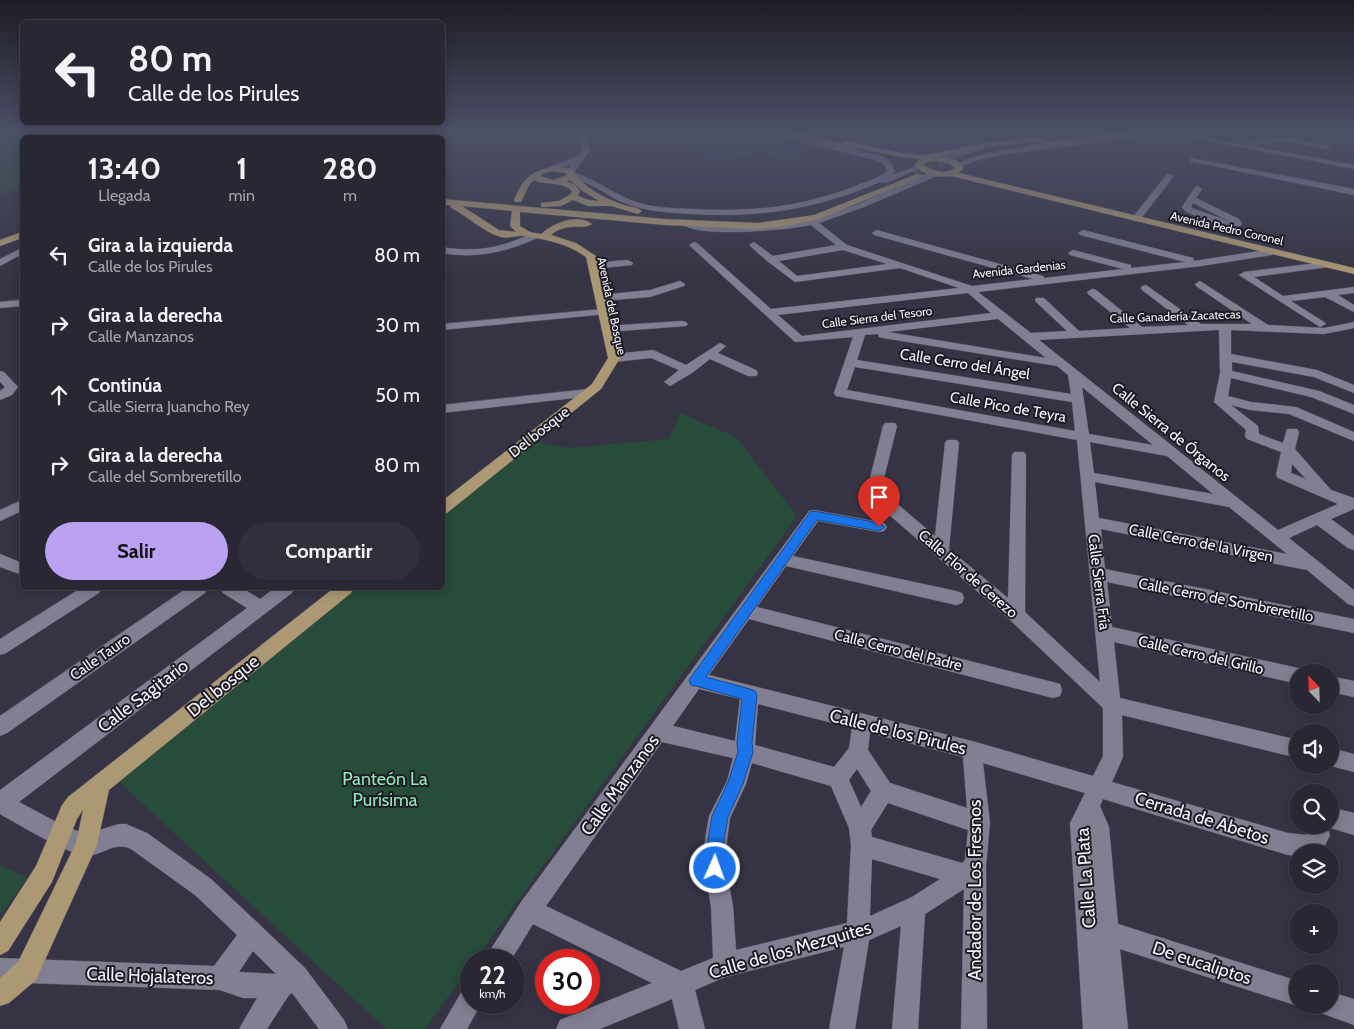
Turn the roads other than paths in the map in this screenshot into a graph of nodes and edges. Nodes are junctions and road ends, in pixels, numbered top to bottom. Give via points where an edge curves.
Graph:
1 (528, 181) edge
2 (548, 181) edge
3 (560, 181) edge
4 (577, 181) edge
5 (874, 181) edge
6 (881, 181) edge
7 (898, 181) tunnel mouth
8 (901, 181) tunnel mouth
9 (978, 181) edge
10 (994, 181) edge
11 (1166, 181) edge
12 (1298, 181) edge
13 (1343, 181) edge
14 (554, 182) junction
15 (1198, 189) dead end
16 (1340, 189) junction
17 (524, 190) junction
18 (1354, 192) edge
19 (573, 197) junction
20 (518, 200) dead end
21 (1191, 200) junction
22 (445, 201) edge
23 (445, 201) edge
24 (445, 201) edge
25 (615, 201) junction
26 (540, 205) junction
27 (516, 212) dead end
28 (657, 214) junction
29 (1204, 217) junction
30 (668, 218) junction
31 (1137, 218) junction
32 (813, 222) junction
33 (793, 226) junction
34 (20, 229) edge
35 (1193, 229) junction
36 (540, 233) junction
37 (877, 233) dead end
38 (1083, 233) dead end
39 (0, 236) edge
40 (20, 236) edge
41 (0, 243) edge
42 (694, 245) dead end
43 (754, 246) dead end
44 (844, 248) junction
45 (20, 251) edge
46 (445, 251) edge
47 (1272, 252) junction
48 (1073, 253) dead end
49 (770, 259) junction
50 (17, 261) edge
51 (0, 263) edge
52 (1201, 263) junction
53 (628, 264) dead end
54 (1325, 264) junction
55 (593, 266) junction
56 (904, 266) junction
57 (1353, 269) edge
58 (1136, 270) junction
59 (0, 273) edge
60 (1046, 280) junction
61 (680, 284) dead end
62 (1200, 284) dead end
63 (971, 288) junction
64 (1146, 288) dead end
65 (1354, 290) edge
66 (1092, 292) dead end
67 (1328, 294) junction
68 (600, 298) junction
69 (1040, 300) dead end
70 (1281, 300) junction
71 (20, 303) edge
72 (4, 304) edge
73 (1354, 309) edge
74 (603, 312) junction
75 (768, 313) junction
76 (0, 314) edge
77 (1000, 315) junction
78 (445, 316) edge
79 (500, 321) junction
80 (682, 324) dead end
81 (1320, 324) dead end
82 (1354, 325) edge
83 (1225, 326) junction
84 (445, 327) edge
85 (1198, 327) junction
86 (607, 329) junction
87 (1267, 329) junction
88 (1139, 330) junction
89 (863, 332) junction
90 (1076, 334) junction
91 (1026, 337) junction
92 (720, 346) dead end
93 (710, 354) junction
94 (1226, 357) junction
95 (614, 358) junction
96 (849, 362) junction
97 (1060, 363) junction
98 (688, 370) junction
99 (752, 373) dead end
100 (1226, 373) junction
101 (0, 375) edge
102 (1074, 375) junction
103 (1329, 378) junction
104 (670, 382) dead end
105 (1354, 389) edge
106 (588, 393) junction
107 (0, 396) edge
108 (1221, 398) junction
109 (1326, 398) junction
110 (1076, 399) junction
111 (445, 409) edge
112 (1354, 410) edge
113 (890, 426) dead end
114 (1292, 432) dead end
115 (1083, 437) junction
116 (1354, 437) edge
117 (952, 443) dead end
118 (1288, 450) junction
119 (1170, 452) junction
120 (1019, 455) dead end
121 (1086, 476) junction
122 (1326, 493) junction
123 (1234, 503) junction
124 (1353, 503) edge
125 (20, 506) edge
126 (445, 507) edge
127 (0, 516) edge
128 (1318, 518) junction
129 (1091, 522) junction
130 (879, 527) dead end
131 (1276, 537) junction
132 (1354, 544) edge
133 (941, 549) junction
134 (782, 558) junction
135 (0, 560) edge
136 (1311, 565) junction
137 (20, 568) edge
138 (1098, 574) junction
139 (83, 590) edge
140 (196, 590) edge
141 (232, 590) edge
142 (283, 590) edge
143 (342, 590) edge
144 (956, 598) dead end
145 (1354, 600) edge
146 (260, 607) junction
147 (744, 611) junction
148 (1016, 615) junction
149 (1354, 626) edge
150 (1105, 633) junction
151 (0, 648) edge
152 (1289, 674) edge
153 (696, 680) junction
154 (1339, 686) edge
155 (1354, 689) edge
156 (1053, 690) dead end
157 (750, 695) junction
158 (1111, 704) junction
159 (862, 723) junction
160 (0, 727) edge
161 (659, 732) junction
162 (1289, 747) edge
163 (972, 750) junction
164 (745, 752) junction
165 (858, 752) junction
166 (1339, 759) edge
167 (1354, 763) edge
168 (838, 778) junction
169 (100, 784) junction
170 (883, 791) junction
171 (0, 803) edge
172 (1092, 810) junction
173 (1339, 820) edge
174 (979, 823) junction
175 (1354, 824) edge
176 (1319, 834) edge
177 (59, 835) junction
178 (861, 836) junction
179 (86, 846) junction
180 (970, 871) junction
181 (914, 909) junction
182 (529, 910) junction
183 (1098, 929) junction
184 (858, 932) junction
185 (252, 933) junction
186 (0, 943) edge
187 (504, 949) edge
188 (725, 965) junction
189 (0, 970) edge
190 (27, 971) junction
191 (220, 978) junction
192 (288, 981) junction
193 (681, 984) junction
194 (1289, 991) edge
195 (0, 994) edge
196 (462, 1014) edge
197 (252, 1029) edge
198 (335, 1029) edge
199 (453, 1029) edge
200 (569, 1029) edge
201 (692, 1029) edge
202 (842, 1029) edge
203 (905, 1029) edge
204 (974, 1029) edge
205 (1096, 1029) edge
206 (1115, 1029) edge

1 - 17 main road
2 - 14 main road
3 - 14 main road
4 - 25 main road
5 - 25 street via 826,200 772,212 741,214 671,210
6 - 30 street via 784,216
7 - 30 main road via 830,212 787,223 740,226
8 - 32 street via 834,216
9 - 31 main road, Avenida Pedro Coronel
10 - 31 main road, Avenida Pedro Coronel
11 - 31 street
12 - 16 street
13 - 16 street
14 - 17 main road
14 - 19 main road via 574,188
15 - 21 street
16 - 18 street
17 - 20 main road
19 - 25 main road via 588,203
19 - 26 main road via 561,203
21 - 29 street via 1186,207
21 - 29 street via 1237,224
22 - 30 main road
23 - 26 main road
24 - 36 main road via 464,210 497,234
25 - 28 main road via 623,209
26 - 28 main road
27 - 36 main road via 515,226
28 - 30 main road
29 - 35 street
30 - 33 street via 736,229
31 - 35 main road, Avenida Pedro Coronel
31 - 47 main road, Avenida Pedro Coronel
32 - 33 street
32 - 44 street
33 - 36 main road via 736,233 574,222
34 - 39 main road
35 - 57 main road, Avenida Pedro Coronel
36 - 46 street via 506,248 456,253
36 - 55 main road, Avenida del Bosque via 578,247 591,256
37 - 60 street
38 - 52 street
40 - 41 main road
42 - 75 street, Calle Sierra del Tesoro
43 - 49 street
44 - 49 street
44 - 56 street
45 - 51 street
47 - 52 street, Avenida Gardenias
47 - 54 main road, Avenida Pedro Coronel
48 - 58 street
49 - 56 street via 795,279
50 - 51 street
50 - 59 street
52 - 58 street, Avenida Gardenias
53 - 55 street
54 - 57 main road, Avenida Pedro Coronel
54 - 70 street via 1244,276
55 - 68 main road, Avenida del Bosque
56 - 63 street
58 - 60 street, Avenida Gardenias
60 - 63 street, Avenida Gardenias
61 - 68 street via 650,295
62 - 87 street
63 - 75 street, Avenida Gardenias
63 - 77 street, Calle Sierra de Órganos
64 - 85 street
65 - 67 street
66 - 88 street
67 - 70 street
67 - 73 street
68 - 74 main road, Avenida del Bosque
69 - 90 street
70 - 81 street
71 - 72 street
72 - 76 street
74 - 79 street
74 - 86 main road, Avenida del Bosque
75 - 89 street, Calle Sierra del Tesoro via 799,340
77 - 89 street, Calle Sierra del Tesoro
77 - 91 street, Calle Sierra de Órganos
78 - 79 street via 495,312
79 - 84 street
80 - 86 street
82 - 87 street, Calle Ganadería Zacatecas via 1324,331
83 - 85 street, Calle Ganadería Zacatecas
83 - 87 street, Calle Ganadería Zacatecas
83 - 94 street
85 - 88 street, Calle Ganadería Zacatecas
86 - 95 main road, Avenida del Bosque
88 - 90 street, Calle Ganadería Zacatecas
89 - 96 street
89 - 97 street
90 - 91 street, Calle Ganadería Zacatecas
91 - 97 street, Calle Sierra de Órganos
92 - 93 street
93 - 98 street
93 - 99 street
94 - 100 street
94 - 103 street
95 - 98 street via 653,354
95 - 106 main road, Avenida del Bosque via 597,386
96 - 110 street, Calle Cerro del Ángel
96 - 115 street, Calle Pico de Teyra via 840,393
97 - 102 street, Calle Sierra de Órganos
98 - 104 street
100 - 108 street
100 - 109 street
101 - 107 street via 12,387
102 - 110 street, Calle Sierra Fría
102 - 119 street, Calle Sierra de Órganos
103 - 105 street
103 - 109 street
106 - 111 street
106 - 126 main road, Del bosque
108 - 116 street via 1250,406 1291,410
108 - 118 street via 1220,402 1253,429 1252,436
109 - 112 street
110 - 115 street, Calle Sierra Fría
113 - 133 street, Calle Flor de Cerezo via 874,490 876,495
114 - 118 street
115 - 119 street, Calle Pico de Teyra
115 - 121 street, Calle Sierra Fría
117 - 133 street
118 - 122 street
118 - 122 street via 1283,475
119 - 123 street, Calle Sierra de Órganos
120 - 148 street
121 - 123 street
121 - 129 street, Calle Sierra Fría
122 - 124 street
123 - 131 street, Calle Sierra de Órganos
124 - 128 street
125 - 127 street
128 - 131 street
128 - 132 street
129 - 136 street, Calle Cerro de la Virgen
129 - 138 street, Calle Sierra Fría
130 - 134 street, Calle Manzanos via 814,515
131 - 136 street, Calle Sierra de Órganos
133 - 148 street, Calle Flor de Cerezo
134 - 144 street
134 - 147 street, Calle Manzanos
135 - 137 street
136 - 145 street, Calle Sierra de Órganos
138 - 149 street, Calle Cerro de Sombreretillo
138 - 150 street, Calle Sierra Fría
139 - 151 street
140 - 160 street, Calle Tauro
141 - 146 street
142 - 146 street, Calle Sagitario
143 - 169 main road, Del bosque
146 - 171 street, Calle Sagitario
147 - 153 street, Calle Manzanos
147 - 156 street, Calle Cerro del Padre
148 - 158 street, Calle Flor de Cerezo
150 - 152 street, Calle Cerro del Grillo
150 - 158 street, Calle Sierra Fría
153 - 157 street, Calle de los Pirules
153 - 161 street, Calle Manzanos
154 - 155 street
157 - 159 street, Calle de los Pirules
157 - 164 street
158 - 162 street
158 - 172 street, Calle Sierra Fría via 1113,757
159 - 163 street, Calle de los Pirules
159 - 165 street
161 - 164 street
161 - 182 street, Calle Manzanos
163 - 172 street, Calle de los Pirules
163 - 174 street, Andador de Los Fresnos
164 - 168 street
164 - 188 street via 736,784 720,816 716,840 715,868 722,906
165 - 168 street
165 - 170 street
166 - 167 street
168 - 178 street
169 - 177 main road, Del bosque via 75,804
169 - 179 main road
170 - 174 street
170 - 178 street
171 - 177 street
172 - 176 street, Cerrada de Abetos via 1313,847
172 - 183 street, Calle La Plata
173 - 175 street
174 - 180 street, Andador de Los Fresnos
177 - 179 street
177 - 186 main road, Del bosque via 44,874
178 - 180 street
178 - 184 street
179 - 185 street via 119,835 139,841 203,887
179 - 190 main road
180 - 181 street, Calle de los Mezquites
180 - 204 street, Andador de Los Fresnos
181 - 184 street, Calle de los Mezquites
181 - 203 street
182 - 187 street, Calle Manzanos
182 - 193 street
183 - 194 street, De eucaliptos
183 - 205 street, Calle La Plata
183 - 206 street, Calle La Plata
184 - 188 street, Calle de los Mezquites
184 - 202 street
185 - 191 street
185 - 192 street
188 - 193 street, Calle de los Mezquites
189 - 190 street, Calle Hojalateros
190 - 191 street, Calle Hojalateros
190 - 195 main road
191 - 192 street, Calle Hojalateros via 243,986
192 - 197 street
192 - 198 street
193 - 200 street, Calle de los Mezquites
193 - 201 street
196 - 199 street

